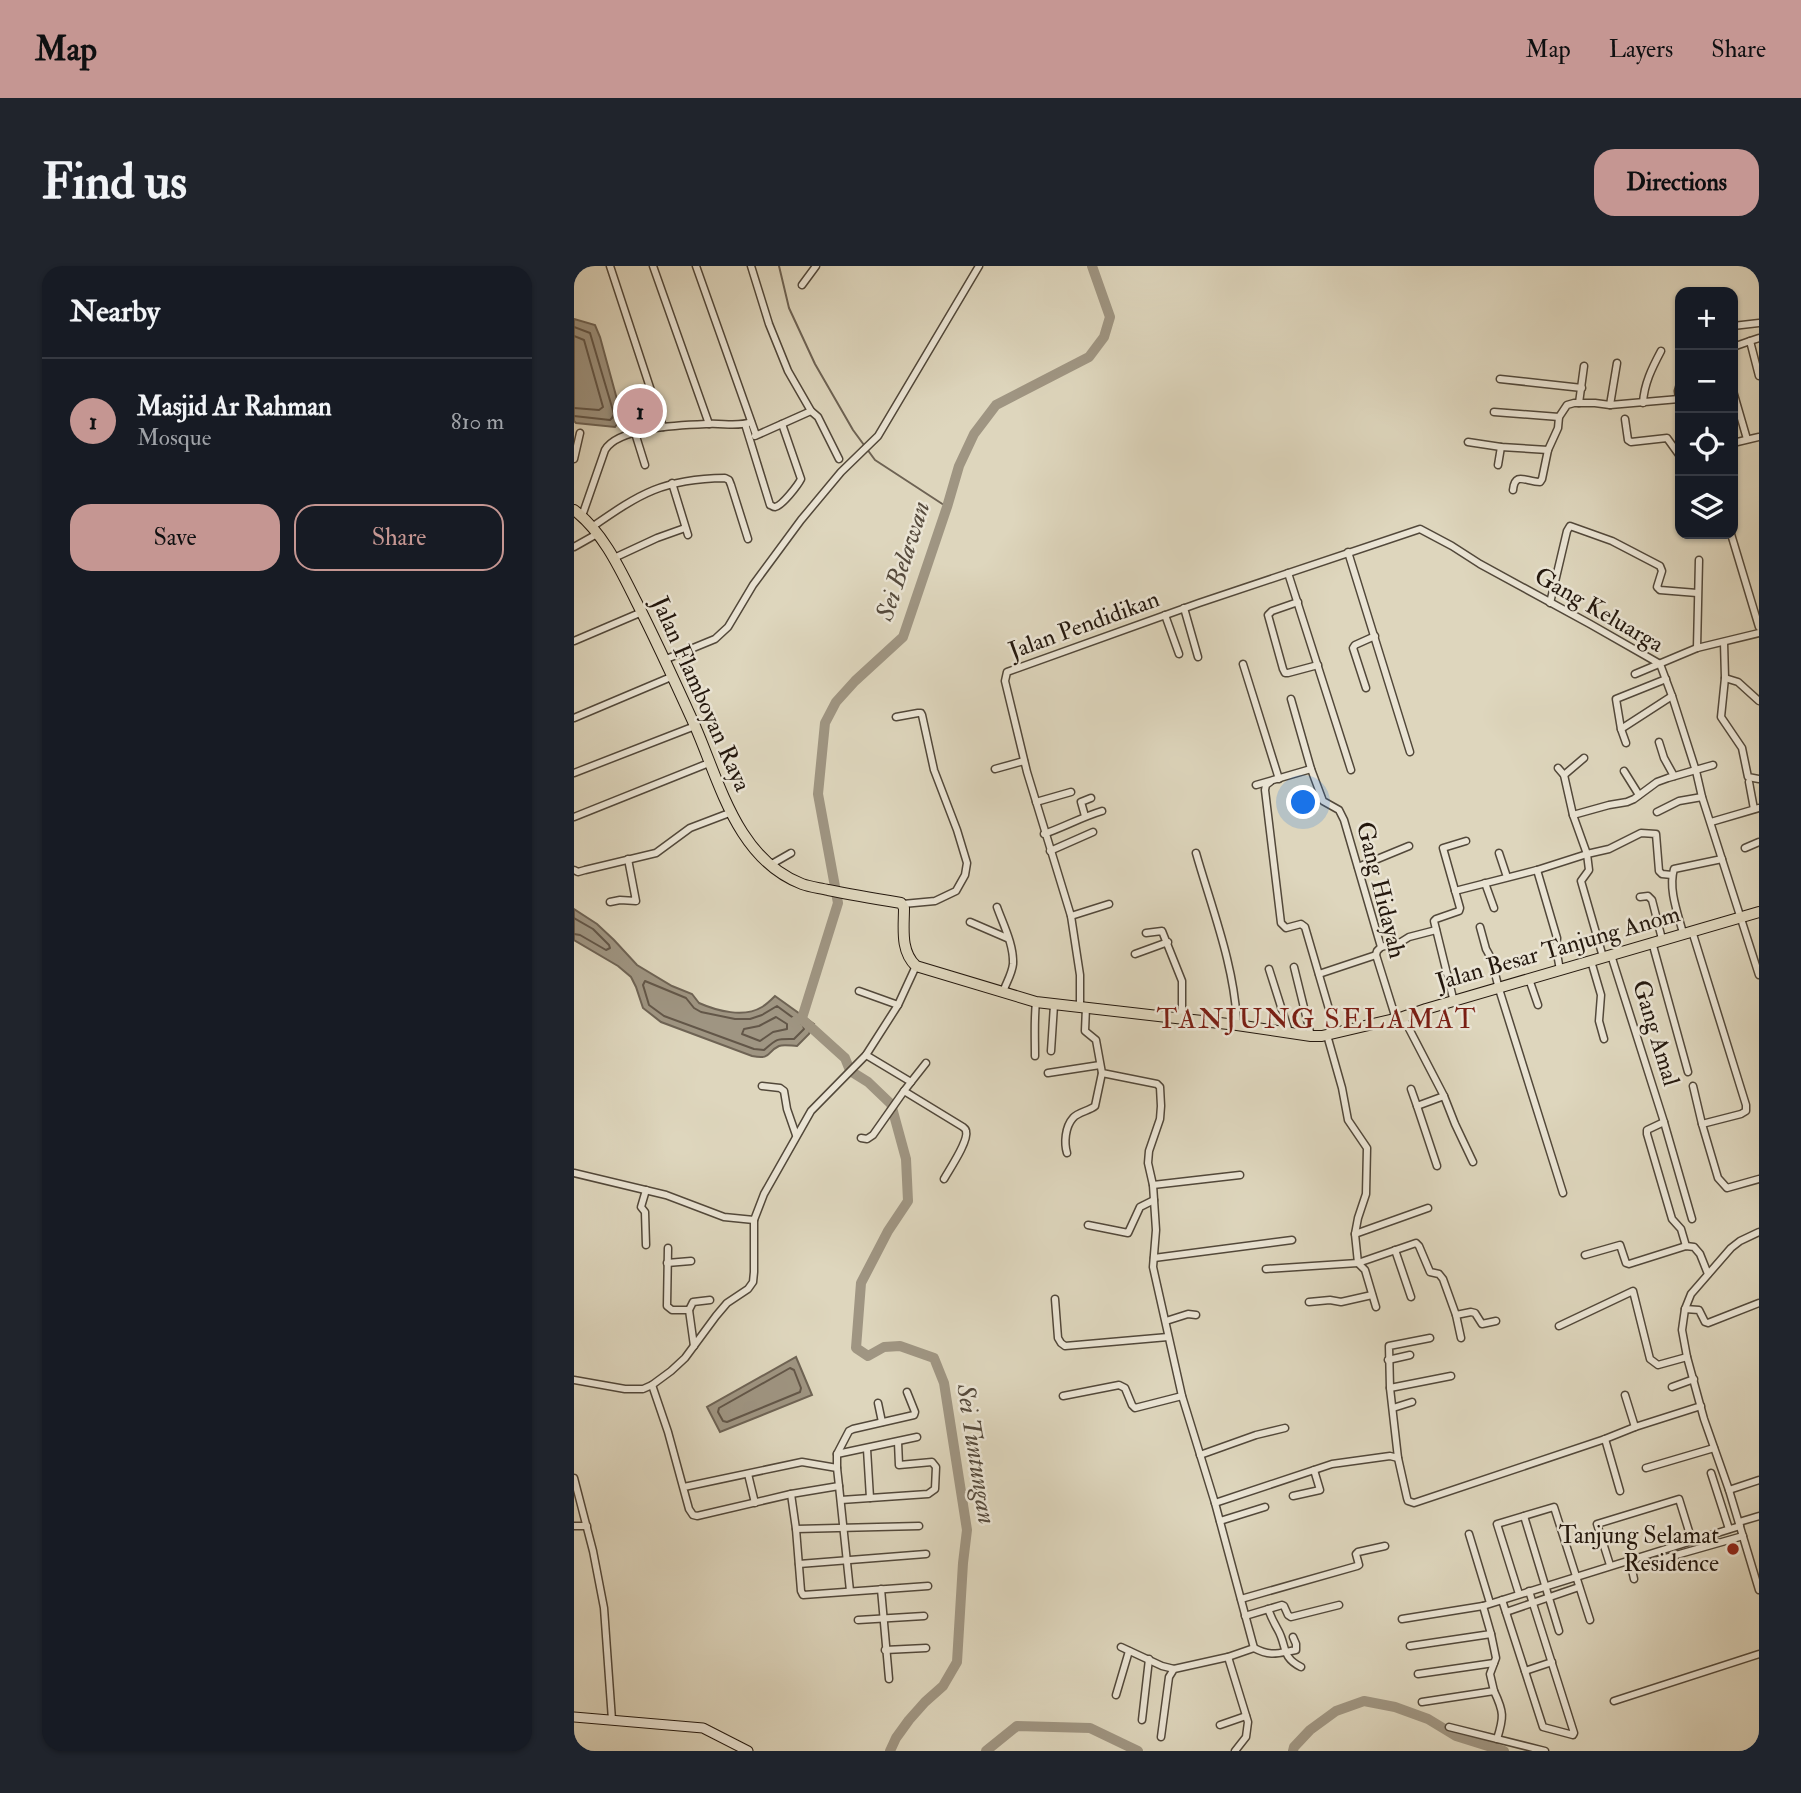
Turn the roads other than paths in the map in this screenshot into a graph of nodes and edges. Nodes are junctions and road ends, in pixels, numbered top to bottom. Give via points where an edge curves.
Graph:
1 (610, 266) edge
2 (653, 266) edge
3 (696, 266) edge
4 (751, 266) edge
5 (816, 266) edge
6 (968, 266) edge
7 (978, 269) edge
8 (802, 285) dead end
9 (1759, 323) edge
10 (1738, 325) edge
11 (1759, 338) edge
12 (1750, 341) junction
13 (1738, 346) edge
14 (1661, 351) dead end
15 (1617, 363) dead end
16 (1584, 366) dead end
17 (1759, 376) edge
18 (1500, 379) dead end
19 (1581, 388) junction
20 (1675, 402) edge
21 (1579, 403) junction
22 (1643, 403) junction
23 (1610, 405) junction
24 (1738, 408) edge
25 (811, 411) junction
26 (1494, 412) dead end
27 (1559, 417) junction
28 (1625, 419) dead end
29 (748, 423) junction
30 (709, 424) junction
31 (782, 424) junction
32 (663, 427) junction
33 (580, 433) dead end
34 (635, 433) junction
35 (753, 436) junction
36 (1759, 437) edge
37 (1747, 439) junction
38 (1468, 442) dead end
39 (1738, 442) edge
40 (1501, 447) junction
41 (1675, 449) edge
42 (1548, 450) junction
43 (574, 459) edge
44 (839, 460) dead end
45 (645, 465) dead end
46 (1498, 466) dead end
47 (671, 483) junction
48 (1513, 490) dead end
49 (576, 512) edge
50 (1420, 529) joint
51 (594, 530) junction
52 (748, 539) dead end
53 (1733, 539) edge
54 (574, 547) edge
55 (1348, 552) junction
56 (614, 558) junction
57 (1699, 560) dead end
58 (1289, 573) junction
59 (1759, 589) edge
60 (1749, 592) junction
61 (1697, 593) junction
62 (1298, 602) junction
63 (1550, 603) junction
64 (1184, 608) junction
65 (642, 612) junction
66 (1165, 615) junction
67 (1759, 627) edge
68 (1759, 633) edge
69 (1375, 636) junction
70 (574, 641) edge
71 (1724, 642) junction
72 (1697, 648) junction
73 (1179, 654) dead end
74 (1198, 657) dead end
75 (664, 660) junction
76 (1244, 664) dead end
77 (1660, 664) junction
78 (1318, 665) junction
79 (1635, 674) dead end
80 (671, 677) junction
81 (1725, 678) junction
82 (1666, 679) junction
83 (1366, 688) dead end
84 (1672, 696) junction
85 (1291, 699) dead end
86 (1759, 701) edge
87 (896, 716) dead end
88 (574, 719) edge
89 (695, 726) junction
90 (1621, 729) junction
91 (1659, 741) dead end
92 (1626, 743) dead end
93 (1410, 752) dead end
94 (1584, 758) dead end
95 (1024, 761) junction
96 (709, 763) junction
97 (1713, 765) dead end
98 (1558, 768) dead end
99 (995, 769) dead end
100 (1311, 769) junction
101 (1351, 770) dead end
102 (1624, 771) dead end
103 (1696, 771) junction
104 (574, 773) edge
105 (1564, 775) junction
106 (1674, 776) junction
107 (1279, 779) junction
108 (1759, 779) edge
109 (1270, 782) junction
110 (1749, 782) dead end
111 (1256, 785) dead end
112 (1071, 792) dead end
113 (1639, 795) junction
114 (1702, 797) junction
115 (1091, 798) dead end
116 (1036, 802) junction
117 (1756, 808) edge
118 (1101, 811) dead end
119 (1657, 811) dead end
120 (732, 812) junction
121 (1573, 815) junction
122 (1085, 816) junction
123 (574, 817) edge
124 (1711, 822) junction
125 (1093, 832) dead end
126 (1044, 834) junction
127 (1466, 841) dead end
128 (1759, 842) edge
129 (1409, 846) dead end
130 (1745, 848) dead end
131 (1051, 851) junction
132 (791, 853) dead end
133 (1196, 853) dead end
134 (1499, 853) dead end
135 (1587, 854) junction
136 (628, 859) junction
137 (1722, 859) junction
138 (771, 865) junction
139 (1358, 867) junction
140 (574, 870) edge
141 (1537, 870) junction
142 (1672, 875) junction
143 (1507, 877) junction
144 (1485, 883) junction
145 (1455, 891) junction
146 (1640, 897) dead end
147 (610, 902) dead end
148 (903, 904) junction
149 (1109, 904) dead end
150 (997, 907) dead end
151 (1494, 908) dead end
152 (1759, 912) edge
153 (1071, 916) junction
154 (1741, 917) junction
155 (970, 922) dead end
156 (1480, 927) dead end
157 (1436, 930) junction
158 (1688, 932) junction
159 (1146, 933) dead end
160 (1007, 938) junction
161 (1657, 941) junction
162 (1168, 942) junction
163 (1381, 947) junction
164 (1135, 954) dead end
165 (1376, 955) junction
166 (1607, 956) junction
167 (1591, 961) junction
168 (916, 966) junction
169 (1294, 967) dead end
170 (1269, 970) dead end
171 (1560, 970) junction
172 (1319, 974) junction
173 (1759, 975) edge
174 (1529, 979) junction
175 (1499, 989) junction
176 (859, 991) dead end
177 (1003, 992) junction
178 (1036, 1002) junction
179 (1454, 1002) junction
180 (1054, 1004) junction
181 (898, 1005) junction
182 (1538, 1005) dead end
183 (1083, 1006) junction
184 (1400, 1018) junction
185 (1182, 1020) junction
186 (1237, 1025) junction
187 (1289, 1032) junction
188 (1331, 1034) junction
189 (1311, 1036) junction
190 (1604, 1039) dead end
191 (1051, 1051) dead end
192 (866, 1055) junction
193 (1035, 1056) dead end
194 (926, 1063) dead end
195 (1100, 1065) junction
196 (1688, 1072) dead end
197 (1048, 1073) dead end
198 (1102, 1073) junction
199 (911, 1082) junction
200 (762, 1086) dead end
201 (1693, 1086) dead end
202 (1411, 1089) dead end
203 (904, 1091) junction
204 (1444, 1096) junction
205 (1417, 1106) junction
206 (1664, 1122) junction
207 (1702, 1124) junction
208 (796, 1135) junction
209 (861, 1138) dead end
210 (1066, 1153) dead end
211 (1473, 1161) dead end
212 (1437, 1166) dead end
213 (574, 1173) edge
214 (1240, 1175) dead end
215 (944, 1179) dead end
216 (1759, 1179) edge
217 (1153, 1185) junction
218 (646, 1190) junction
219 (1563, 1193) dead end
220 (1154, 1200) junction
221 (1428, 1208) dead end
222 (1692, 1219) dead end
223 (754, 1220) junction
224 (1088, 1225) dead end
225 (1759, 1232) edge
226 (1355, 1234) junction
227 (1292, 1240) dead end
228 (646, 1245) dead end
229 (1686, 1246) junction
230 (668, 1248) dead end
231 (1395, 1250) junction
232 (1585, 1255) dead end
233 (1154, 1258) junction
234 (691, 1261) dead end
235 (667, 1263) junction
236 (1359, 1263) junction
237 (1266, 1269) dead end
238 (1708, 1274) junction
239 (1372, 1295) junction
240 (1411, 1297) dead end
241 (1055, 1299) dead end
242 (710, 1300) dead end
243 (1310, 1302) dead end
244 (1759, 1303) edge
245 (1686, 1306) junction
246 (1376, 1307) dead end
247 (689, 1310) junction
248 (1196, 1315) dead end
249 (1456, 1315) junction
250 (1166, 1321) junction
251 (1496, 1321) dead end
252 (1559, 1326) dead end
253 (1168, 1338) junction
254 (1430, 1338) dead end
255 (1461, 1338) dead end
256 (694, 1346) junction
257 (1410, 1355) dead end
258 (1687, 1357) junction
259 (1388, 1360) junction
260 (1451, 1376) dead end
261 (1694, 1379) junction
262 (574, 1380) edge
263 (655, 1383) junction
264 (1672, 1387) dead end
265 (1391, 1388) junction
266 (907, 1392) dead end
267 (1625, 1395) dead end
268 (1063, 1396) dead end
269 (1182, 1396) junction
270 (1412, 1402) dead end
271 (878, 1403) dead end
272 (1701, 1406) junction
273 (1393, 1408) junction
274 (882, 1422) junction
275 (1635, 1427) junction
276 (1285, 1428) dead end
277 (917, 1437) dead end
278 (1605, 1439) junction
279 (898, 1442) junction
280 (1714, 1448) junction
281 (867, 1449) junction
282 (837, 1454) junction
283 (1200, 1455) junction
284 (1398, 1458) junction
285 (837, 1468) junction
286 (1646, 1468) dead end
287 (1314, 1470) junction
288 (1711, 1473) dead end
289 (748, 1474) junction
290 (574, 1478) edge
291 (1759, 1480) edge
292 (839, 1486) junction
293 (684, 1487) junction
294 (1729, 1490) junction
295 (1620, 1491) dead end
296 (791, 1494) junction
297 (1293, 1496) dead end
298 (870, 1498) junction
299 (841, 1500) junction
300 (755, 1503) junction
301 (1215, 1503) junction
302 (1265, 1507) dead end
303 (1524, 1516) junction
304 (1759, 1516) edge
305 (1220, 1521) junction
306 (1740, 1524) junction
307 (574, 1526) edge
308 (587, 1526) junction
309 (919, 1526) dead end
310 (796, 1529) junction
311 (843, 1529) junction
312 (1729, 1529) junction
313 (1469, 1534) dead end
314 (1743, 1536) junction
315 (1692, 1541) junction
316 (1385, 1546) dead end
317 (926, 1554) dead end
318 (847, 1559) junction
319 (799, 1564) junction
320 (1610, 1565) junction
321 (1576, 1576) junction
322 (1634, 1579) dead end
323 (1545, 1585) junction
324 (928, 1586) dead end
325 (1579, 1587) junction
326 (881, 1589) junction
327 (1759, 1590) edge
328 (850, 1591) junction
329 (1528, 1591) junction
330 (1519, 1594) junction
331 (1549, 1597) junction
332 (1241, 1599) junction
333 (1502, 1600) junction
334 (1532, 1603) junction
335 (1487, 1604) junction
336 (1339, 1605) dead end
337 (1268, 1609) junction
338 (1506, 1612) junction
339 (924, 1616) dead end
340 (1245, 1616) junction
341 (882, 1618) junction
342 (1402, 1619) dead end
343 (858, 1620) dead end
344 (1590, 1620) dead end
345 (1559, 1631) dead end
346 (1491, 1634) junction
347 (1293, 1637) dead end
348 (1410, 1646) dead end
349 (1121, 1647) dead end
350 (926, 1648) dead end
351 (1254, 1648) junction
352 (885, 1650) junction
353 (1129, 1651) junction
354 (1284, 1652) junction
355 (1759, 1654) edge
356 (1228, 1657) junction
357 (1149, 1659) junction
358 (1552, 1662) junction
359 (1494, 1663) junction
360 (1301, 1667) dead end
361 (1174, 1669) junction
362 (1525, 1671) junction
363 (1418, 1674) dead end
364 (889, 1679) dead end
365 (1494, 1691) junction
366 (1116, 1695) dead end
367 (1422, 1702) dead end
368 (1614, 1702) dead end
369 (1246, 1716) junction
370 (574, 1717) edge
371 (612, 1720) junction
372 (1142, 1720) dead end
373 (1220, 1725) dead end
374 (1450, 1727) dead end
375 (1161, 1737) dead end
376 (1497, 1739) junction
377 (748, 1751) edge
378 (1235, 1751) edge
379 (1545, 1751) edge

1 - 32 street
2 - 30 street
3 - 29 street
4 - 25 street via 769,324
5 - 8 street
6 - 7 street
7 - 75 street via 874,441 801,520 728,627 700,646
9 - 10 street
11 - 12 street
12 - 13 street
12 - 17 street
14 - 22 street via 1648,377
15 - 23 street
16 - 19 street
18 - 19 street
19 - 21 street
20 - 22 street
21 - 23 street
21 - 27 street via 1567,405
22 - 23 street
24 - 37 street
25 - 31 street
25 - 44 street
26 - 27 street
27 - 42 street
28 - 41 street via 1631,442 1667,438
29 - 30 street
29 - 35 street
30 - 32 street
31 - 35 street
31 - 35 street via 801,479 775,507 769,505
32 - 34 street
33 - 43 street
34 - 45 street
34 - 49 street via 608,444
36 - 37 street
37 - 39 street
38 - 40 street
40 - 42 street
40 - 46 street
42 - 48 street via 1540,482 1519,478 1513,482
47 - 51 street via 630,501
47 - 52 street via 729,480
47 - 56 street via 687,531 657,538
49 - 51 main road, Jalan Flamboyan Raya
50 - 55 street, Jalan Pendidikan
50 - 63 street, Gang Keluarga
51 - 54 street
51 - 56 main road, Jalan Flamboyan Raya
53 - 60 street
55 - 58 street, Jalan Pendidikan
55 - 69 street
56 - 65 main road, Jalan Flamboyan Raya
57 - 61 street
58 - 62 street
58 - 64 street, Jalan Pendidikan
59 - 60 street
60 - 67 street
61 - 63 street via 1657,589 1660,566 1570,526
61 - 72 street
62 - 78 street
62 - 78 street via 1268,615 1283,669 1288,673
63 - 77 street, Gang Keluarga
64 - 66 street, Jalan Pendidikan
64 - 74 street
65 - 70 street
65 - 75 main road, Jalan Flamboyan Raya
66 - 73 street
66 - 95 street, Jalan Pendidikan via 1007,672 1005,681
68 - 71 street
69 - 83 street via 1353,648
69 - 93 street
71 - 72 street
71 - 81 street
72 - 77 street
75 - 80 main road, Jalan Flamboyan Raya
76 - 107 street
77 - 79 street
77 - 82 street, Gang Keluarga
78 - 101 street
80 - 88 street
80 - 89 main road, Jalan Flamboyan Raya
81 - 86 street via 1738,682
81 - 108 street via 1722,720 1742,748 1748,777
82 - 84 street, Gang Keluarga
82 - 90 street via 1616,699
84 - 90 street
84 - 103 street, Gang Keluarga
85 - 100 street, Gang Hidayah
87 - 148 street via 921,713 934,770 967,863 961,886 948,897
89 - 96 main road, Jalan Flamboyan Raya
89 - 104 street
90 - 92 street
91 - 106 street
94 - 105 street
95 - 99 street
95 - 116 street, Jalan Pendidikan
96 - 120 main road, Jalan Flamboyan Raya
96 - 123 street
97 - 103 street
98 - 105 street
100 - 107 street
100 - 139 street, Gang Hidayah via 1323,801 1342,813
102 - 113 street
103 - 106 street
103 - 114 street, Gang Keluarga
105 - 121 street
106 - 113 street
107 - 109 street
109 - 111 street
109 - 172 street via 1265,790 1281,923 1286,928 1303,924
110 - 117 street
112 - 116 street
113 - 121 street
114 - 119 street
114 - 124 street, Gang Keluarga
115 - 122 street via 1080,802
116 - 126 street, Jalan Pendidikan
117 - 124 street
118 - 122 street
120 - 136 street via 690,828 656,853
120 - 138 main road, Jalan Flamboyan Raya via 745,837
121 - 135 street
122 - 126 street
124 - 137 street, Gang Keluarga
125 - 131 street
126 - 131 street, Jalan Pendidikan
127 - 145 street via 1443,848
128 - 130 street
129 - 139 street
131 - 153 street, Jalan Pendidikan
132 - 138 street
133 - 186 street via 1231,974
134 - 143 street
135 - 141 street
135 - 142 street via 1641,833 1656,834 1660,873
135 - 166 street, Gang Amal via 1589,870 1581,881
136 - 140 street
136 - 147 street via 636,901
137 - 142 street via 1676,867
137 - 154 street, Gang Keluarga
138 - 148 main road, Jalan Flamboyan Raya via 803,884
139 - 163 street, Gang Hidayah
141 - 143 street
141 - 171 street via 1557,938
142 - 158 street
143 - 144 street
144 - 145 street
144 - 151 street
145 - 157 street via 1459,911 1434,920
146 - 161 street via 1652,900
148 - 168 main road via 904,945
149 - 153 street
150 - 160 street
152 - 154 main road, Jalan Besar Tanjung Anom
153 - 183 street, Jalan Pendidikan
154 - 158 main road, Jalan Besar Tanjung Anom
154 - 173 street, Gang Keluarga
155 - 160 street
156 - 175 street
157 - 163 street
157 - 179 street
158 - 161 main road, Jalan Besar Tanjung Anom
158 - 207 street via 1746,1105 1741,1114
159 - 162 street via 1161,930
160 - 177 street via 1013,965
161 - 166 main road, Jalan Besar Tanjung Anom
161 - 196 street
162 - 164 street
162 - 185 street via 1182,981
163 - 165 street, Gang Hidayah
165 - 172 street
165 - 184 street, Gang Hidayah
166 - 167 main road, Jalan Besar Tanjung Anom
166 - 206 street, Gang Amal
167 - 171 main road, Jalan Besar Tanjung Anom
167 - 190 street via 1601,995 1599,1021
168 - 177 main road
168 - 181 street
169 - 189 street
170 - 187 street
171 - 174 main road, Jalan Besar Tanjung Anom
172 - 188 street
174 - 175 main road, Jalan Besar Tanjung Anom
174 - 182 street
175 - 179 main road, Jalan Besar Tanjung Anom
175 - 219 street
176 - 181 street
177 - 178 main road
178 - 180 main road
178 - 193 street
179 - 184 main road, Jalan Besar Tanjung Anom
180 - 183 main road
180 - 191 street
181 - 192 street
183 - 185 main road
183 - 195 street, Jalan Pendidikan via 1085,1031 1096,1041
184 - 188 main road, Jalan Besar Tanjung Anom
184 - 204 street, Gang Hidayah
185 - 186 main road
186 - 187 main road
187 - 189 main road
188 - 189 main road
188 - 226 street via 1348,1121 1367,1148 1366,1194
192 - 199 street
192 - 208 street via 811,1111
194 - 199 street
195 - 197 street
195 - 198 street
198 - 210 street via 1095,1106 1070,1123
198 - 217 street via 1160,1087 1160,1119 1149,1151
199 - 203 street
200 - 208 street via 784,1091
201 - 207 street
202 - 205 street
203 - 209 street via 871,1138
203 - 215 street via 967,1131
204 - 205 street
204 - 211 street, Gang Hidayah
205 - 212 street
206 - 222 street, Gang Amal
206 - 229 street via 1647,1134 1672,1219
207 - 216 street via 1721,1183 1727,1188
208 - 223 street
213 - 218 street
214 - 217 street
217 - 220 street
218 - 223 street via 724,1217
218 - 228 street via 641,1207
220 - 224 street via 1140,1207 1128,1233
220 - 233 street
221 - 226 street
223 - 256 street via 753,1282 727,1303
225 - 238 street via 1735,1244
226 - 236 street
227 - 233 street
229 - 232 street via 1627,1265 1620,1245
229 - 238 street via 1696,1249
230 - 235 street
231 - 236 street
231 - 240 street
231 - 249 street via 1413,1243 1419,1246 1430,1272 1443,1279
233 - 250 street
234 - 235 street
235 - 247 street via 667,1306
236 - 237 street
236 - 239 street
238 - 245 street
239 - 243 street
239 - 246 street
241 - 253 street via 1058,1338 1063,1345
242 - 247 street via 693,1302
244 - 245 street via 1707,1323 1699,1310
245 - 258 street via 1682,1330
247 - 256 street
248 - 250 street
249 - 251 street via 1471,1312 1482,1324
249 - 255 street
250 - 253 street
252 - 258 street via 1633,1291 1650,1359 1658,1365
253 - 269 street
254 - 259 street via 1390,1345
256 - 263 street
257 - 259 street
258 - 261 street
259 - 265 street
260 - 265 street
261 - 264 street
261 - 272 street
262 - 263 street via 625,1389 643,1389
263 - 293 street
265 - 273 street
266 - 274 street via 915,1414
267 - 275 street
268 - 269 street via 1119,1385 1135,1408
269 - 283 street
270 - 273 street
271 - 274 street
272 - 275 street
272 - 280 street
273 - 284 street
274 - 282 street via 853,1429
275 - 278 street
276 - 283 street
277 - 279 street
278 - 284 street via 1414,1503 1408,1501
278 - 295 street
279 - 281 street
279 - 298 street via 899,1465 932,1462 936,1467 935,1489 928,1494
280 - 286 street
280 - 294 street
281 - 282 street
281 - 298 street
282 - 285 street
283 - 301 street
284 - 287 street
285 - 289 street via 802,1462
285 - 292 street
287 - 297 street via 1320,1490
287 - 301 street
288 - 312 street
289 - 293 street
289 - 300 street
290 - 308 street
291 - 294 street
292 - 296 street
292 - 299 street
293 - 300 street via 690,1509 697,1516
294 - 306 street
296 - 300 street
296 - 310 street
298 - 299 street
299 - 311 street
301 - 305 street
302 - 305 street
303 - 321 street via 1554,1507
303 - 323 street
303 - 330 street via 1497,1524
304 - 306 street
305 - 332 street
306 - 312 street
306 - 314 street
307 - 308 street
308 - 371 street via 604,1608
309 - 311 street
310 - 311 street
310 - 319 street
311 - 318 street
312 - 315 street
313 - 335 street
314 - 322 street via 1634,1567
314 - 327 street
315 - 320 street
315 - 320 street via 1679,1499 1597,1524
316 - 332 street via 1358,1552 1357,1566
317 - 318 street
318 - 319 street
318 - 328 street
319 - 328 street via 803,1595
320 - 321 street
321 - 323 street
321 - 325 street
323 - 329 street
323 - 331 street
324 - 326 street
325 - 331 street
325 - 344 street
326 - 328 street
326 - 341 street
329 - 330 street
329 - 334 street
330 - 333 street
331 - 334 street
331 - 345 street
332 - 340 street
333 - 335 street
333 - 338 street
334 - 338 street
334 - 358 street
335 - 342 street
335 - 346 street
336 - 337 street via 1291,1617 1284,1606
337 - 340 street
337 - 354 street
338 - 362 street
339 - 341 street
340 - 351 street
341 - 343 street
341 - 352 street
346 - 348 street
346 - 359 street
347 - 354 street via 1297,1648
349 - 353 street
350 - 352 street
351 - 354 street via 1265,1653
351 - 356 street
352 - 364 street
353 - 357 street
353 - 366 street
354 - 360 street
355 - 368 street
356 - 361 street
356 - 369 street
357 - 361 street
357 - 372 street
358 - 362 street
358 - 362 street via 1573,1735 1543,1727
359 - 363 street
359 - 365 street via 1490,1674
361 - 375 street via 1169,1676
365 - 367 street
365 - 376 street via 1503,1719
369 - 373 street
369 - 378 street via 1246,1737
370 - 371 main road
371 - 377 main road via 703,1728
374 - 376 street
376 - 379 street

